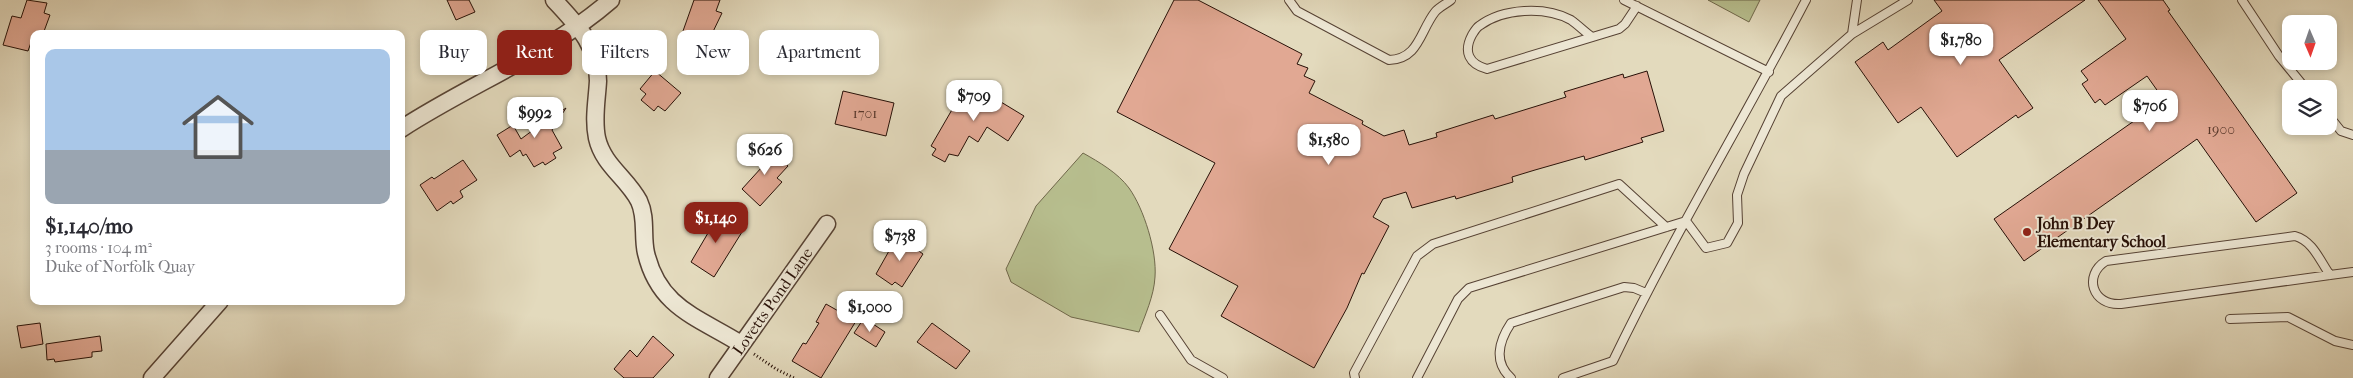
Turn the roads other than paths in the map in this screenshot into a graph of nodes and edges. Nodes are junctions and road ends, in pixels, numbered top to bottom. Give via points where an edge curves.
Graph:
1 (554, 0) edge
2 (611, 0) edge
3 (1289, 0) edge
4 (1451, 0) edge
5 (1624, 0) edge
6 (1806, 0) edge
7 (1857, 0) edge
8 (1908, 0) edge
9 (2242, 0) edge
10 (1637, 6) junction
11 (579, 26) junction
12 (1852, 34) junction
13 (1592, 37) junction
14 (1769, 72) junction
15 (2298, 80) edge
16 (2337, 126) edge
17 (405, 127) edge
18 (2353, 135) edge
19 (1686, 221) junction
20 (827, 224) dead end
21 (1666, 227) junction
22 (2353, 272) edge
23 (2330, 275) junction
24 (1646, 294) junction
25 (216, 305) edge
26 (1160, 315) dead end
27 (2230, 319) dead end
28 (741, 344) junction
29 (2353, 345) edge
30 (152, 378) edge
31 (718, 378) edge
32 (1223, 378) edge
33 (1355, 378) edge
34 (1417, 378) edge
35 (1511, 378) edge
36 (1563, 378) edge

1 - 11 street
2 - 11 street
3 - 4 lane via 1297,11 1389,60 1405,57 1411,52 1435,12
5 - 10 lane
6 - 14 lane
7 - 12 lane
8 - 12 lane
9 - 15 lane via 2278,56
10 - 13 lane via 1619,29
10 - 14 lane
11 - 17 street
11 - 28 street via 592,47 597,64 597,138 604,156 640,203 645,249 658,284 680,309
12 - 19 lane via 1781,96 1744,174 1737,195 1738,223 1727,243 1706,248
13 - 13 lane via 1487,69 1469,59 1468,49 1477,27 1513,13 1534,10 1553,13 1571,20
14 - 19 lane
16 - 18 lane
19 - 21 lane
19 - 24 lane
20 - 28 street, Lovetts Pond Lane
21 - 33 lane via 1619,184 1433,244 1417,256 1354,373
21 - 34 lane via 1469,288 1458,300
22 - 23 lane
23 - 23 lane via 2114,305 2107,305 2100,299 2094,284 2097,267 2106,261 2296,236 2310,245
24 - 35 lane via 1624,287 1511,323 1501,338 1499,353 1504,372
24 - 36 lane via 1613,361
25 - 30 street
26 - 32 lane via 1191,360
27 - 29 lane via 2288,317 2335,342
28 - 31 street, Lovetts Pond Lane

